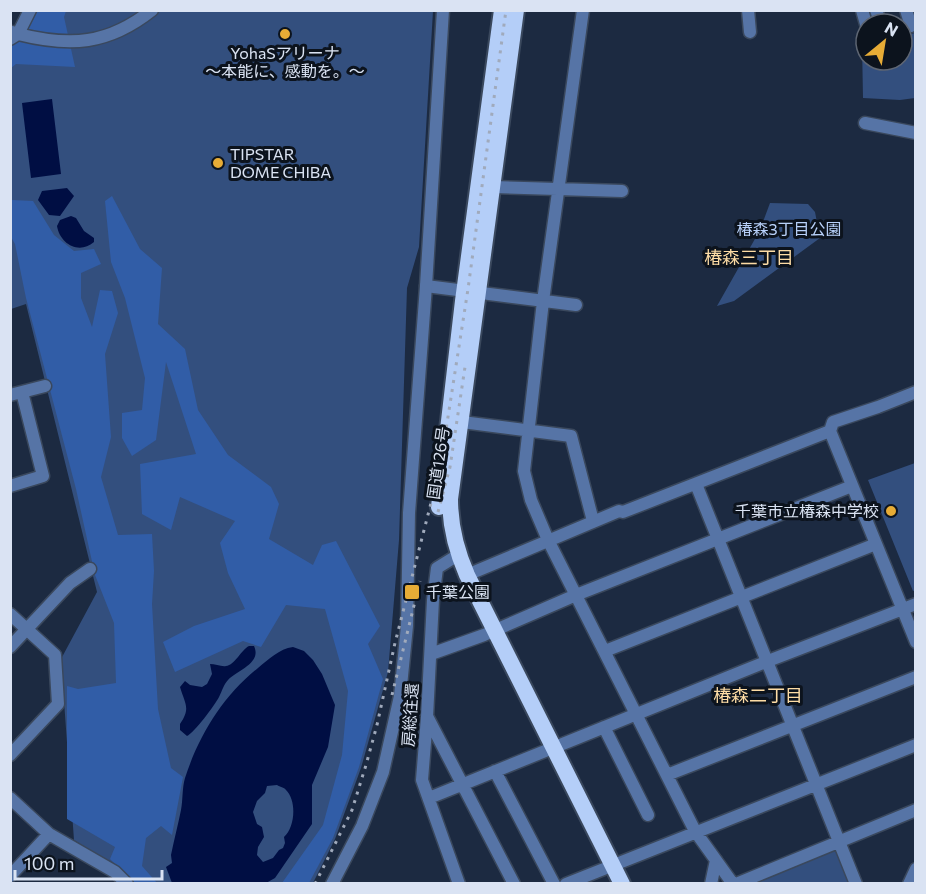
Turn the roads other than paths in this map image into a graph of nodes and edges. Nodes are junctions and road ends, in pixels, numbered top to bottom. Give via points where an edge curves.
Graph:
1 (30, 10) edge
2 (152, 10) edge
3 (443, 10) edge
4 (502, 10) edge
5 (516, 10) edge
6 (583, 10) edge
7 (748, 10) edge
8 (750, 32) dead end
9 (13, 35) edge
10 (865, 123) dead end
11 (915, 133) edge
12 (493, 187) junction
13 (559, 189) junction
14 (622, 191) dead end
15 (426, 286) junction
16 (471, 290) junction
17 (543, 301) junction
18 (576, 305) dead end
19 (45, 386) dead end
20 (915, 392) edge
21 (16, 394) edge
22 (462, 422) junction
23 (527, 431) junction
24 (830, 431) junction
25 (696, 484) junction
26 (10, 486) edge
27 (852, 486) junction
28 (593, 521) junction
29 (718, 539) junction
30 (548, 540) junction
31 (876, 544) junction
32 (454, 557) junction
33 (90, 569) dead end
34 (467, 575) junction
35 (576, 595) junction
36 (742, 597) junction
37 (915, 604) edge
38 (902, 609) junction
39 (10, 614) edge
40 (27, 629) junction
41 (489, 633) junction
42 (915, 642) edge
43 (10, 647) edge
44 (605, 651) junction
45 (431, 654) junction
46 (768, 661) junction
47 (915, 677) edge
48 (636, 713) junction
49 (428, 717) junction
50 (793, 725) junction
51 (604, 727) junction
52 (915, 744) edge
53 (548, 751) junction
54 (10, 755) edge
55 (495, 771) junction
56 (667, 774) junction
57 (463, 783) junction
58 (816, 784) junction
59 (10, 798) edge
60 (429, 798) junction
61 (915, 810) edge
62 (648, 814) dead end
63 (696, 831) junction
64 (49, 834) junction
65 (839, 842) junction
66 (716, 860) junction
67 (609, 872) edge
68 (10, 876) edge
69 (127, 884) edge
70 (332, 884) edge
71 (459, 884) edge
72 (514, 884) edge
73 (554, 884) edge
74 (566, 884) edge
75 (622, 884) edge
76 (711, 884) edge
77 (735, 884) edge
78 (856, 884) edge

1 - 9 street
2 - 9 street via 124,28 91,40 63,43
3 - 15 street
4 - 16 highway, 国道126号
5 - 12 highway, 国道126号
6 - 13 street
7 - 8 street
10 - 11 street
12 - 13 street
12 - 16 highway, 国道126号
13 - 14 street
13 - 17 street
15 - 16 street
15 - 70 street via 400,696 383,772 362,826
16 - 17 street
16 - 22 highway, 国道126号
16 - 32 highway, 国道126号 via 439,498 440,521
17 - 18 street
17 - 23 street
19 - 21 street
20 - 24 street via 833,422
21 - 26 street via 44,476
22 - 23 street
22 - 32 highway, 国道126号 via 450,499
23 - 28 street via 571,436
23 - 30 street via 524,471
24 - 25 street
24 - 27 street
25 - 28 street
25 - 29 street
27 - 29 street
27 - 31 street
28 - 30 street
29 - 35 street
29 - 36 street
30 - 34 street
30 - 35 street
31 - 36 street
31 - 38 street
32 - 34 highway, 国道126号
32 - 41 highway, 国道126号
32 - 45 street, 房総往還 via 437,568
33 - 40 street via 70,583
34 - 41 highway, 国道126号
35 - 41 street
35 - 44 street
36 - 44 street
36 - 46 street
37 - 38 street
38 - 42 street
38 - 46 street
39 - 40 street
40 - 43 street
40 - 54 street via 55,655 58,704
41 - 45 street
41 - 53 highway, 国道126号 via 513,688
44 - 48 street
45 - 49 street, 房総往還
46 - 48 street
46 - 50 street
47 - 50 street
48 - 51 street
48 - 56 street
49 - 57 street
49 - 60 street, 房総往還 via 422,780
50 - 56 street
50 - 58 street
51 - 53 street
51 - 62 street
52 - 58 street
53 - 55 street
53 - 67 highway, 国道126号
55 - 57 street
55 - 73 street
56 - 63 street
57 - 60 street
57 - 72 street
58 - 63 street
58 - 65 street
59 - 64 street
60 - 71 street, 房総往還
61 - 65 street
63 - 66 street
63 - 67 street
64 - 68 street
64 - 69 street via 115,872
65 - 77 street
65 - 78 street
66 - 76 street
66 - 77 street
67 - 74 street
67 - 75 highway, 国道126号

